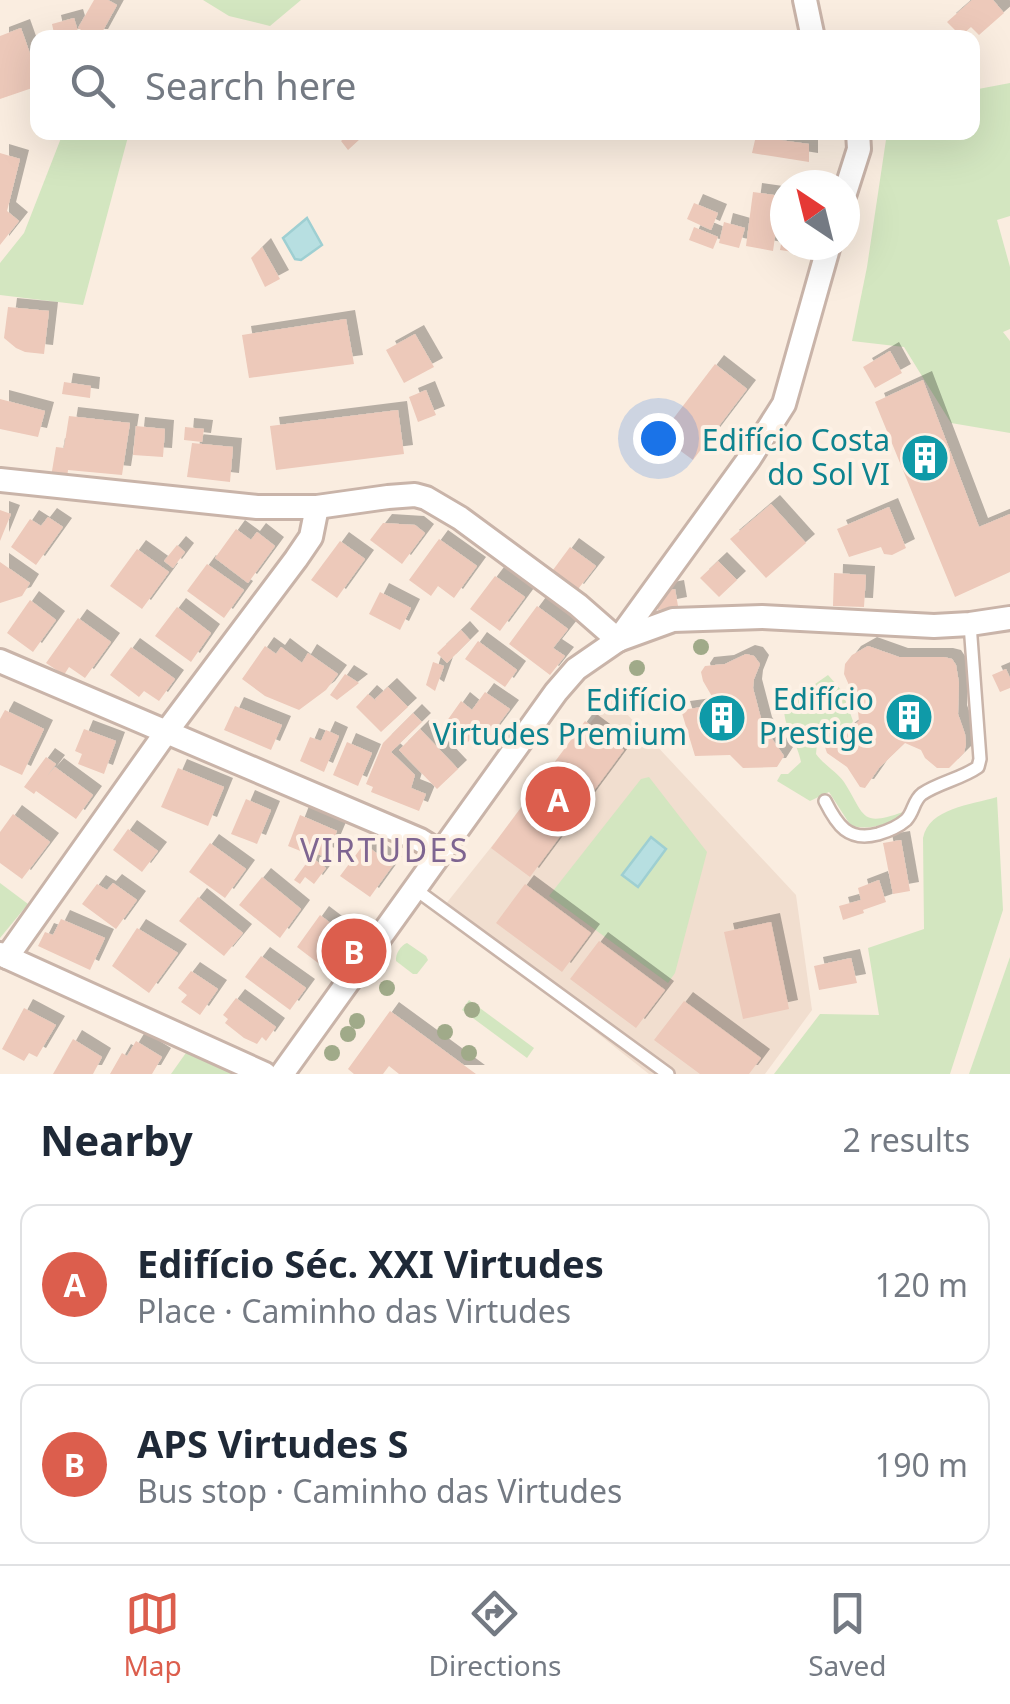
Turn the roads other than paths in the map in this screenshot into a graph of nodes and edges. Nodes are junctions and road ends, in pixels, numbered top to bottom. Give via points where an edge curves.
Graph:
1 (805, 0) edge
2 (812, 30) edge
3 (858, 140) edge
4 (852, 170) edge
5 (825, 260) edge
6 (0, 480) edge
7 (317, 507) junction
8 (1010, 618) edge
9 (970, 624) junction
10 (618, 640) junction
11 (0, 661) edge
12 (168, 731) junction
13 (826, 800) dead end
14 (442, 853) junction
15 (416, 889) junction
16 (3, 956) edge
17 (265, 1074) edge
18 (282, 1074) edge
19 (668, 1074) edge

1 - 2 street
3 - 4 street
5 - 10 street via 784,404
6 - 7 street via 258,507
7 - 10 street via 402,496 436,502
7 - 12 street via 310,538
8 - 9 street
9 - 10 street via 674,620
9 - 13 lane via 978,766 920,796 896,828 874,835 843,829
10 - 14 street via 556,692
11 - 12 street
12 - 14 street
12 - 16 street
14 - 15 street
15 - 18 street
15 - 19 lane
16 - 17 street

